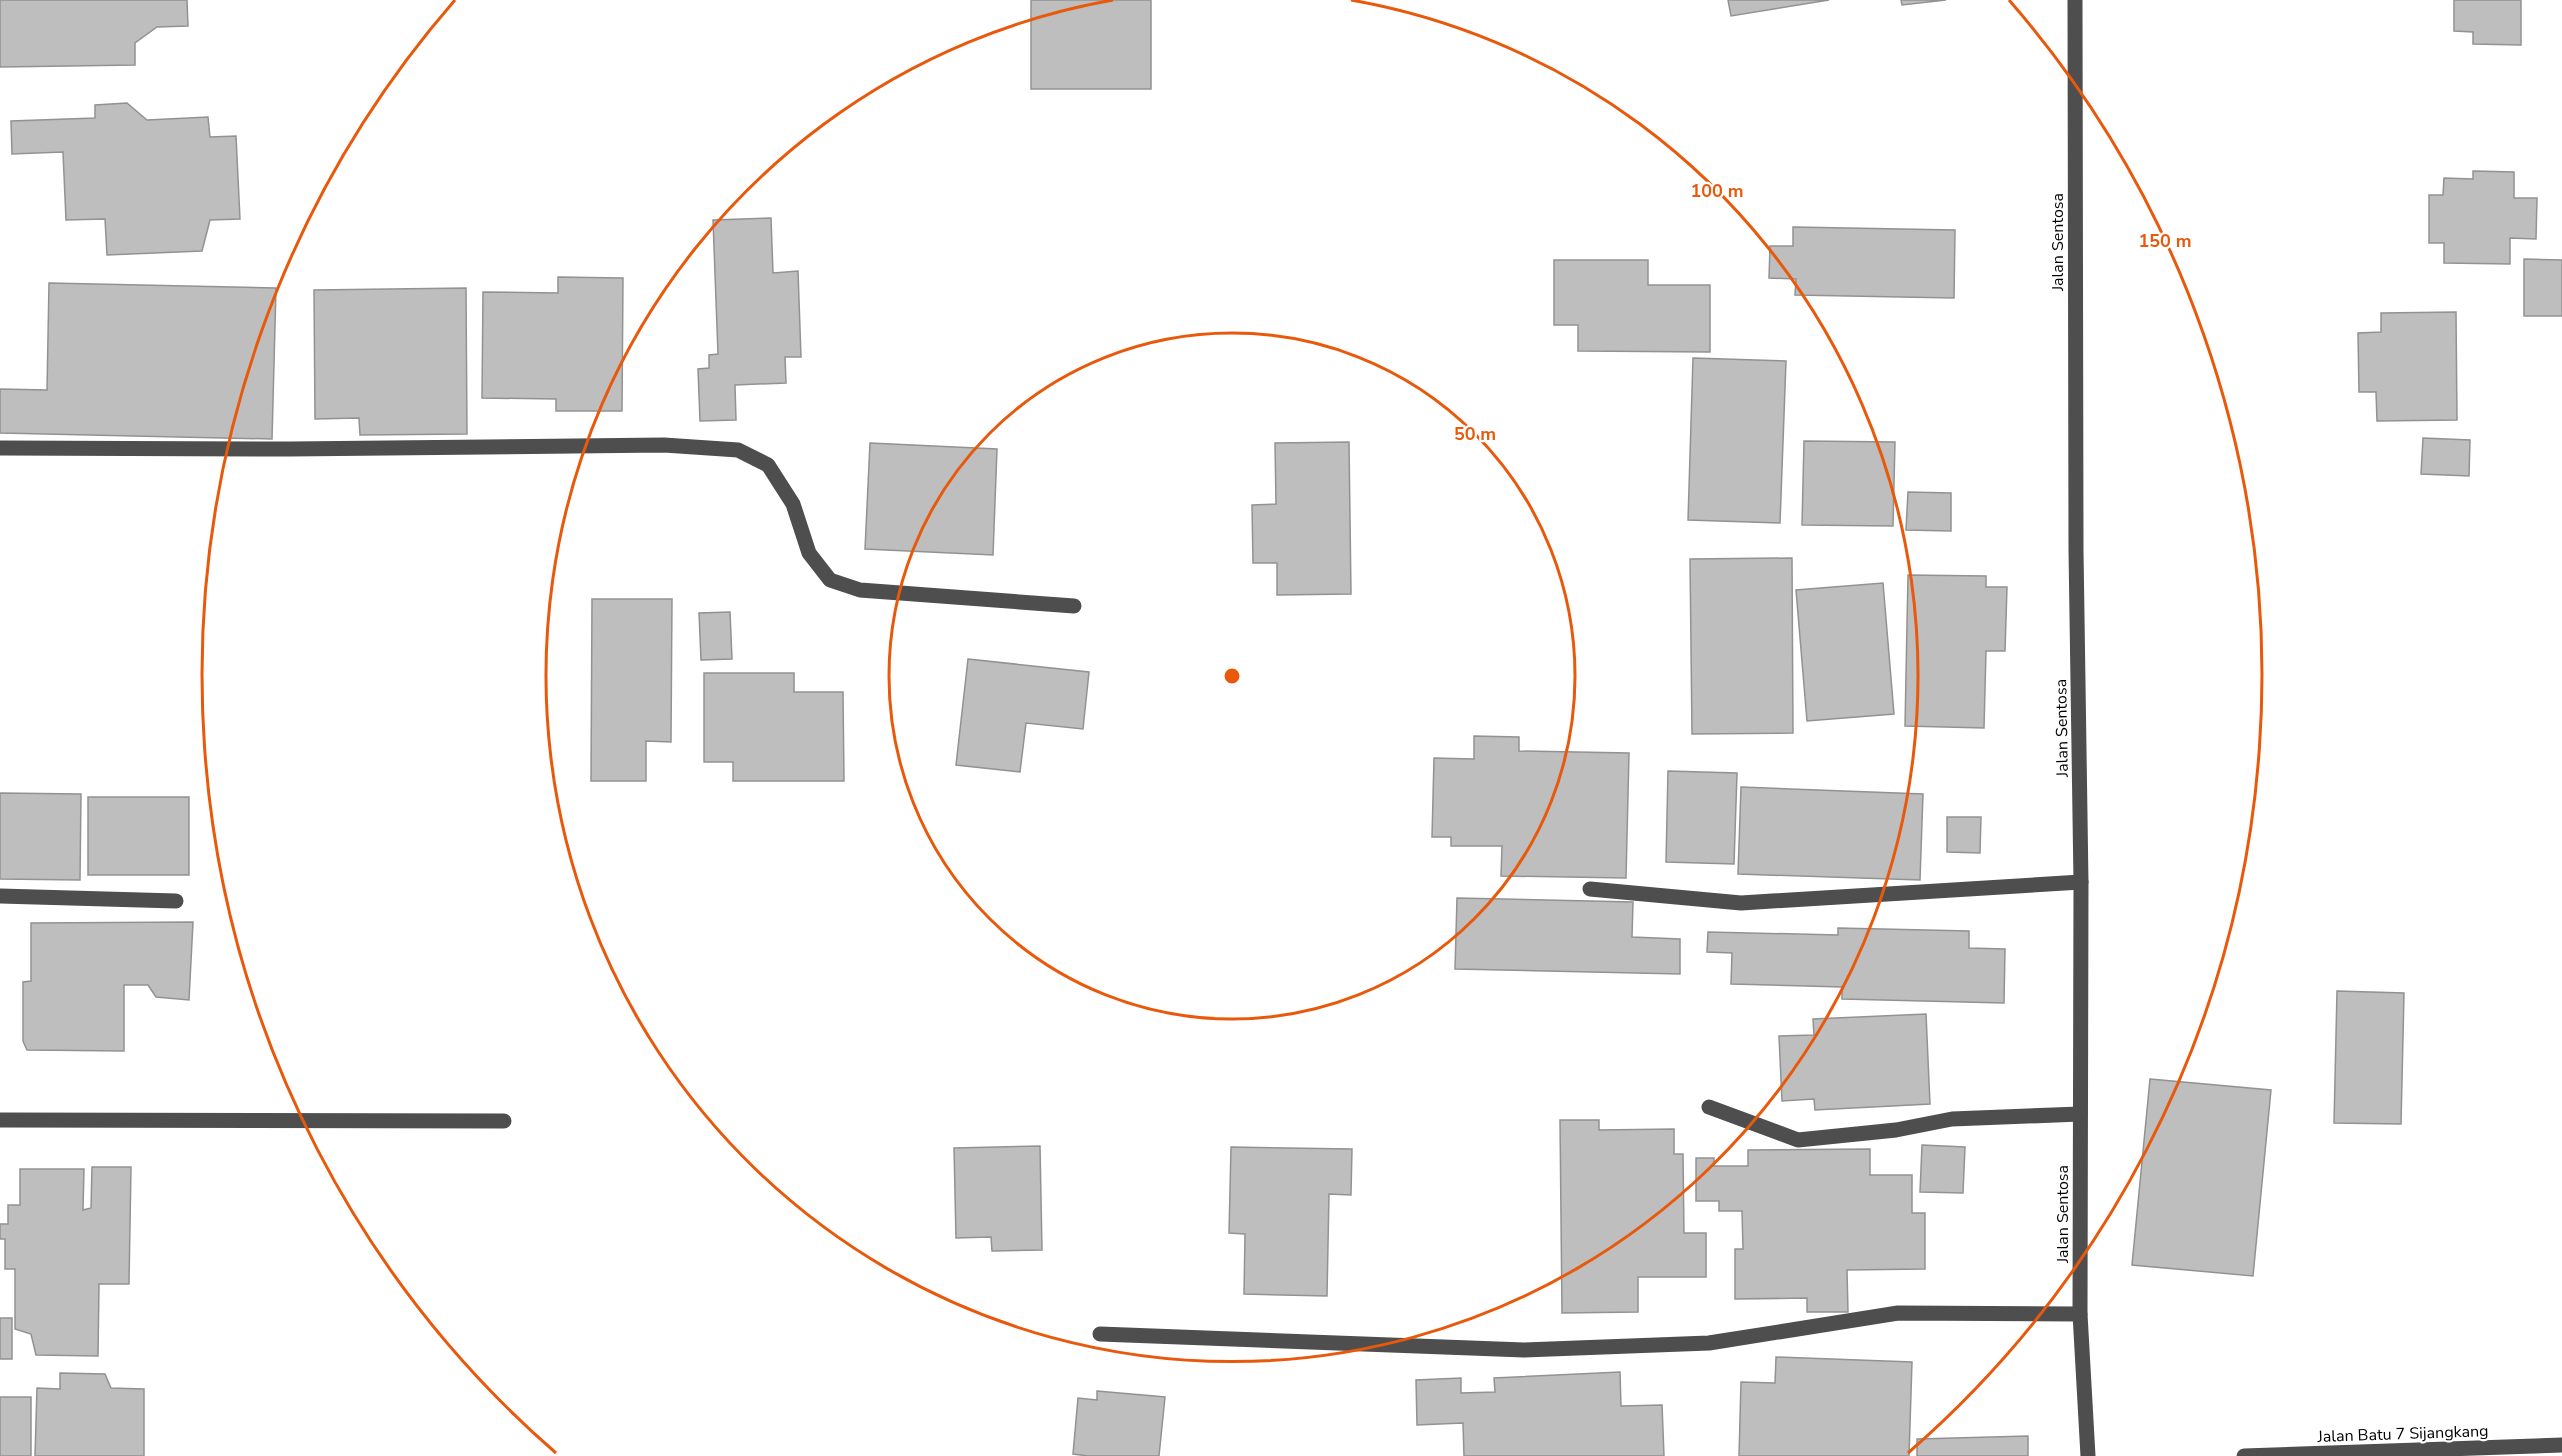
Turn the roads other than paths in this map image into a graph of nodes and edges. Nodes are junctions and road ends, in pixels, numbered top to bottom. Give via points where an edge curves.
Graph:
1 (2074, 0) edge
2 (0, 448) edge
3 (1074, 606) dead end
4 (2081, 882) junction
5 (1590, 889) dead end
6 (0, 896) edge
7 (176, 901) dead end
8 (1709, 1107) dead end
9 (2080, 1113) junction
10 (0, 1120) edge
11 (504, 1121) dead end
12 (2079, 1314) junction
13 (1100, 1334) dead end
14 (2562, 1445) edge
15 (2088, 1456) edge
16 (2244, 1456) edge
17 (2284, 1456) edge

1 - 4 street, Jalan Sentosa
2 - 3 street via 664,445 738,450 768,465 793,504 809,553 830,580 860,590
4 - 5 street via 1742,903
4 - 9 street, Jalan Sentosa
6 - 7 street
8 - 9 street via 1798,1140 1896,1130 1952,1119
9 - 12 street, Jalan Sentosa
10 - 11 street
12 - 13 street via 1898,1313 1709,1343 1524,1350
12 - 15 street, Jalan Sentosa
14 - 17 street, Jalan Batu 7 Sijangkang
16 - 17 street, Jalan Batu 7 Sijangkang

